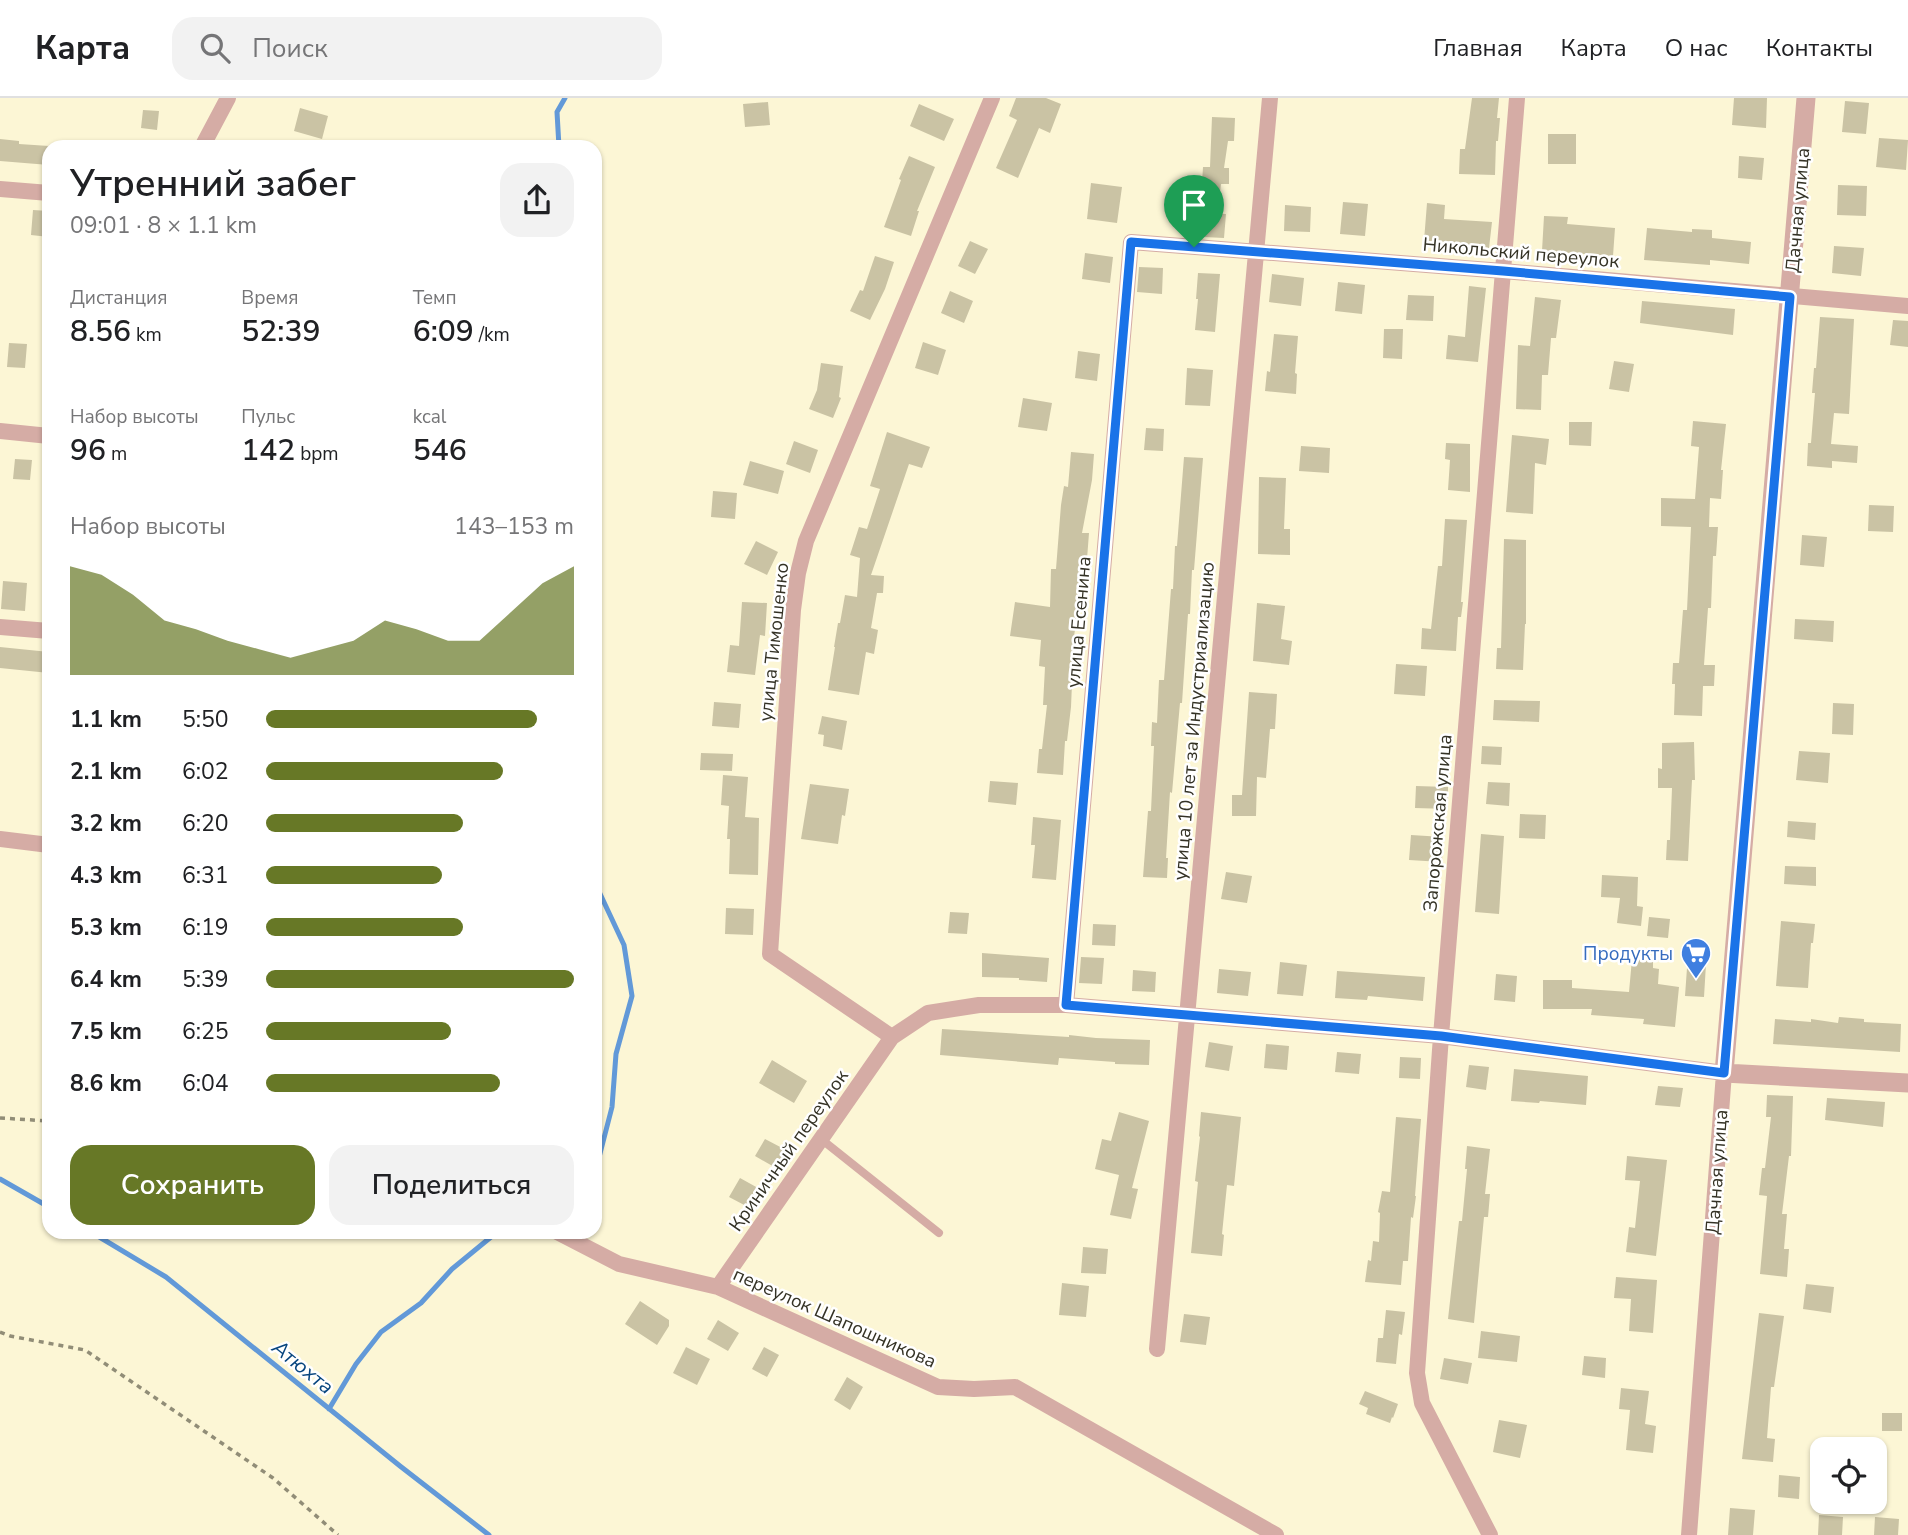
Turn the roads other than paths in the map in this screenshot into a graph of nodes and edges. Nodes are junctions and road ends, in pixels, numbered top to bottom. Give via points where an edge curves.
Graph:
1 (228, 98) edge
2 (992, 98) edge
3 (1270, 98) edge
4 (1517, 98) edge
5 (1806, 98) edge
6 (206, 140) edge
7 (0, 189) edge
8 (42, 192) edge
9 (1131, 242) joint
10 (1256, 252) junction
11 (1503, 271) junction
12 (1790, 297) junction
13 (1908, 306) edge
14 (0, 431) edge
15 (42, 435) edge
16 (0, 627) edge
17 (42, 630) edge
18 (0, 838) edge
19 (42, 844) edge
20 (1066, 1005) junction
21 (1187, 1015) junction
22 (1441, 1036) junction
23 (892, 1037) junction
24 (1724, 1073) junction
25 (1908, 1083) edge
26 (821, 1139) junction
27 (939, 1233) dead end
28 (571, 1239) edge
29 (718, 1287) junction
30 (1157, 1349) dead end
31 (1276, 1535) edge
32 (1490, 1535) edge
33 (1689, 1535) edge

1 - 6 street
2 - 23 street, улица Тимошенко via 806,541 793,610 770,954
3 - 10 street, улица 10 лет за Индустриализацию
4 - 11 street, Запорожская улица
5 - 12 street, Дачная улица
7 - 8 street
9 - 10 street, Никольский переулок
9 - 20 street, улица Есенина
10 - 11 street, Никольский переулок
10 - 21 street, улица 10 лет за Индустриализацию
11 - 12 street, Никольский переулок
11 - 22 street, Запорожская улица
12 - 13 street, Никольский переулок
12 - 24 street, Дачная улица
14 - 15 street
16 - 17 street
18 - 19 street
20 - 21 street
20 - 23 street via 979,1005 928,1013
21 - 22 street
21 - 30 street, улица 10 лет за Индустриализацию
22 - 24 street
22 - 32 street, Запорожская улица via 1417,1373 1422,1403
23 - 26 street, Криничный переулок
24 - 25 street
24 - 33 street, Дачная улица
26 - 27 lane
26 - 29 street, Криничный переулок
28 - 29 street, переулок Шапошникова via 619,1264
29 - 31 street, переулок Шапошникова via 938,1387 1015,1387

